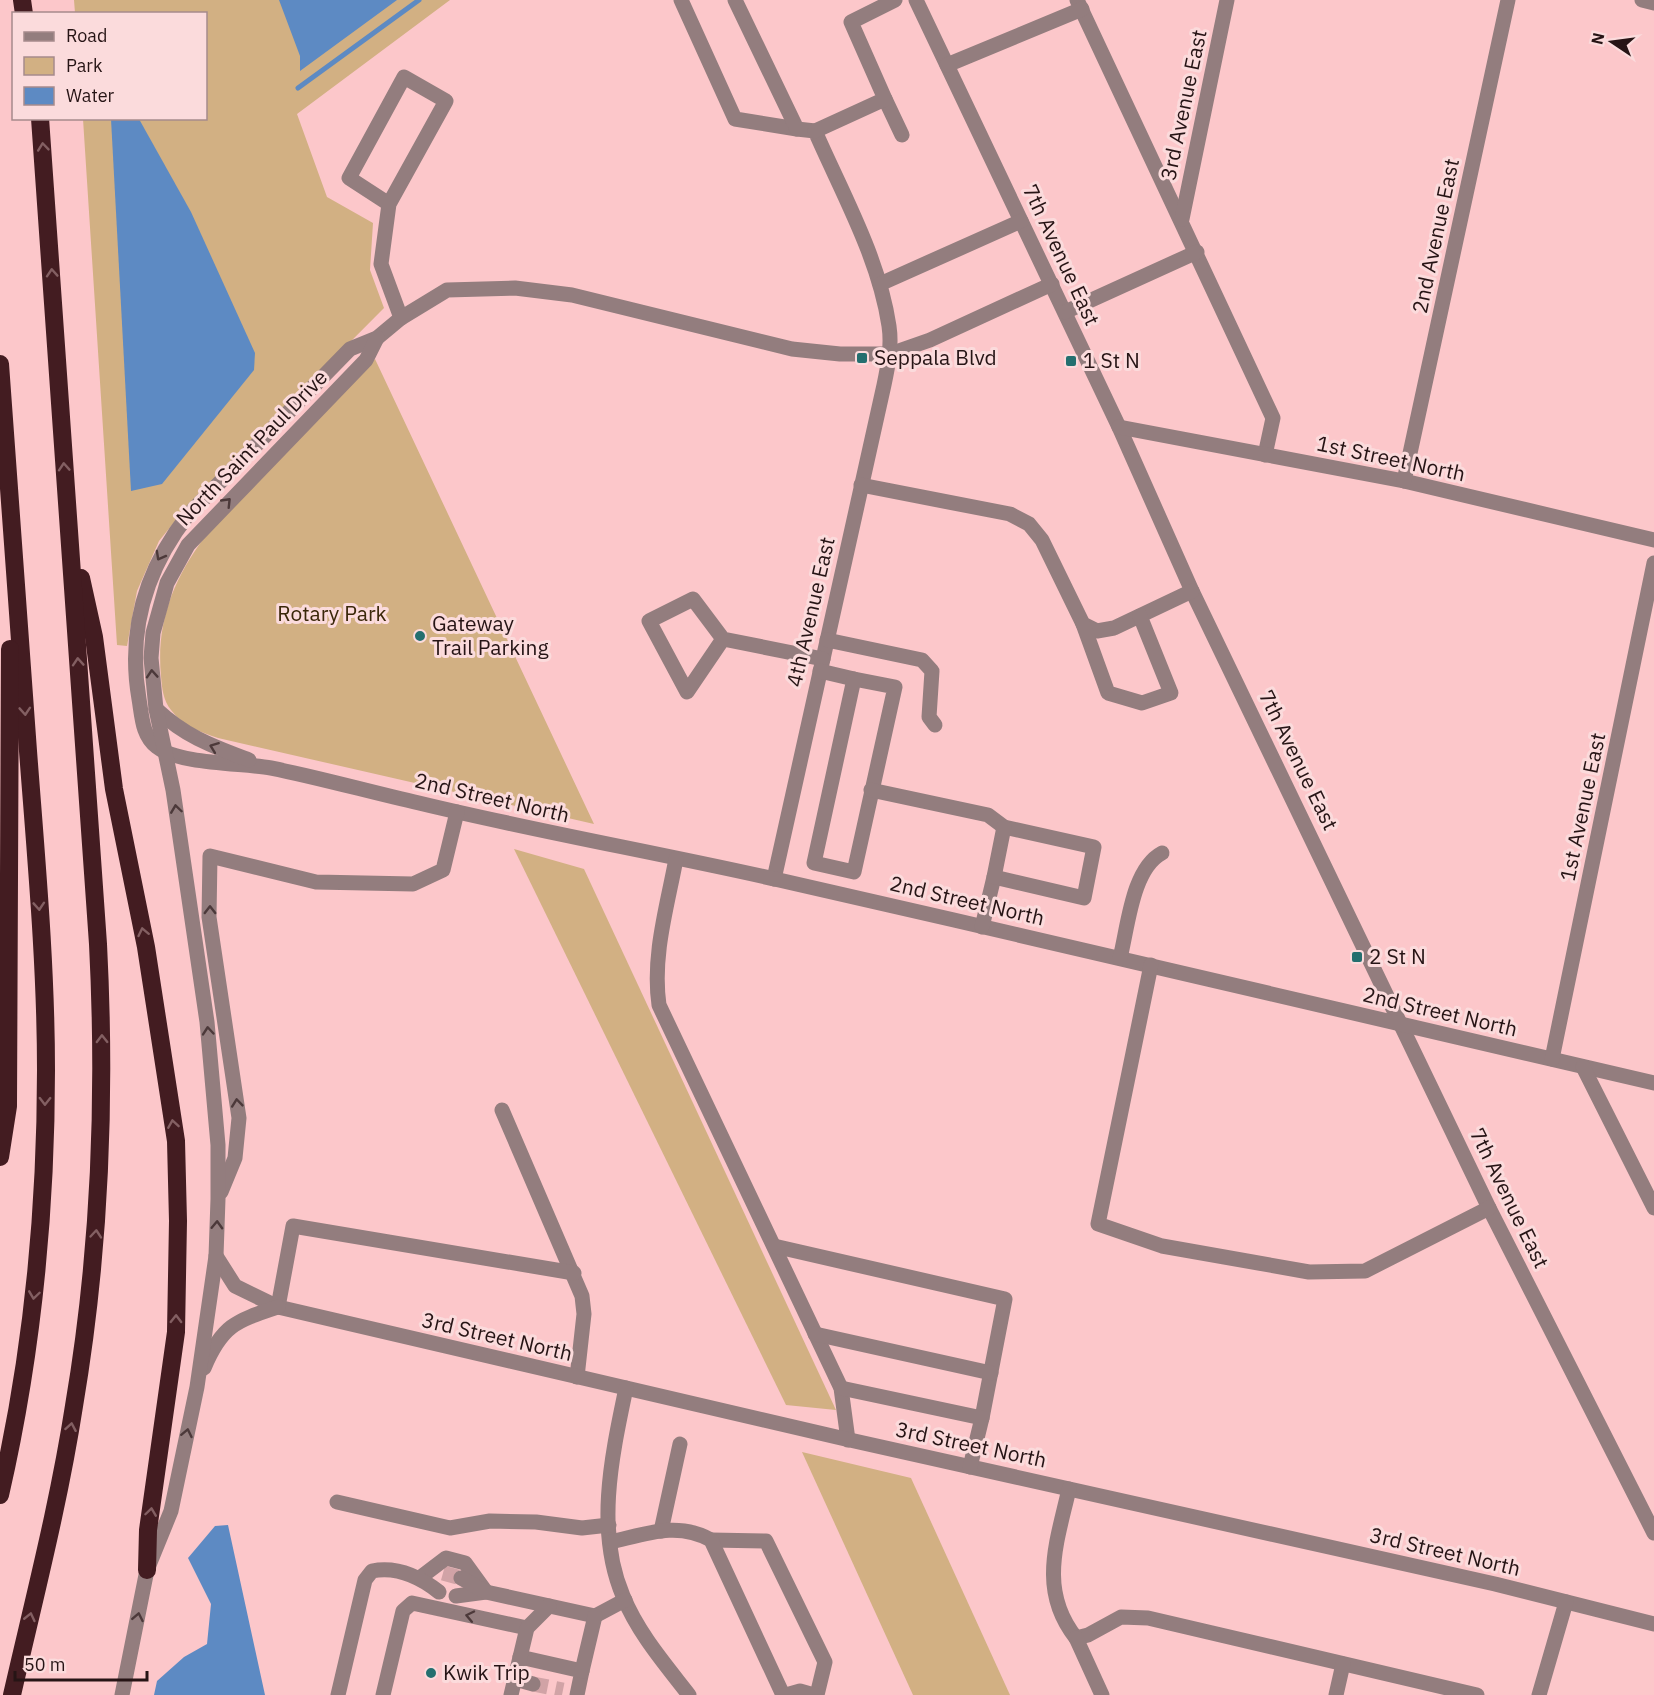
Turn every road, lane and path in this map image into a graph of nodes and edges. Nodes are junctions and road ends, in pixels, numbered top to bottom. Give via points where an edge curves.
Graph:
1 (681, 0) edge
2 (735, 0) edge
3 (895, 0) edge
4 (916, 0) edge
5 (1227, 0) edge
6 (1508, 0) edge
7 (1642, 0) edge
8 (1654, 3) edge
9 (1080, 5) edge
10 (947, 65) junction
11 (885, 99) junction
12 (39, 120) edge
13 (797, 129) junction
14 (814, 131) junction
15 (902, 135) dead end
16 (389, 204) junction
17 (1182, 219) junction
18 (1021, 221) junction
19 (1197, 252) junction
20 (880, 284) junction
21 (1052, 284) junction
22 (1065, 312) junction
23 (401, 318) junction
24 (377, 338) junction
25 (890, 354) junction
26 (0, 364) edge
27 (1119, 427) junction
28 (1265, 455) junction
29 (1404, 481) junction
30 (861, 485) junction
31 (68, 522) junction
32 (12, 527) junction
33 (1654, 540) edge
34 (1654, 563) edge
35 (1192, 591) junction
36 (1140, 616) junction
37 (1083, 624) junction
38 (723, 639) junction
39 (827, 640) junction
40 (821, 665) junction
41 (854, 679) junction
42 (156, 710) junction
43 (935, 725) dead end
44 (164, 752) junction
45 (269, 768) junction
46 (871, 790) junction
47 (457, 812) junction
48 (1004, 827) junction
49 (1162, 853) dead end
50 (676, 859) junction
51 (854, 872) junction
52 (994, 877) junction
53 (774, 879) junction
54 (848, 896) junction
55 (982, 927) junction
56 (1120, 958) junction
57 (1151, 965) junction
58 (1403, 1025) junction
59 (1552, 1059) junction
60 (1583, 1066) junction
61 (1654, 1083) edge
62 (502, 1110) dead end
63 (0, 1157) edge
64 (218, 1199) junction
65 (1490, 1208) junction
66 (1654, 1208) edge
67 (774, 1246) junction
68 (216, 1256) junction
69 (573, 1273) junction
70 (278, 1307) junction
71 (815, 1334) junction
72 (991, 1373) junction
73 (577, 1377) junction
74 (197, 1388) junction
75 (626, 1388) junction
76 (841, 1388) junction
77 (982, 1418) junction
78 (848, 1440) junction
79 (680, 1444) dead end
80 (970, 1467) junction
81 (1069, 1489) junction
82 (0, 1495) edge
83 (337, 1502) dead end
84 (609, 1525) junction
85 (661, 1531) junction
86 (1654, 1533) edge
87 (711, 1540) junction
88 (610, 1542) junction
89 (147, 1570) junction
90 (443, 1573) tunnel mouth
91 (421, 1577) junction
92 (461, 1578) tunnel mouth
93 (439, 1592) tunnel mouth
94 (486, 1592) junction
95 (456, 1596) tunnel mouth
96 (625, 1600) junction
97 (1566, 1602) junction
98 (549, 1606) junction
99 (595, 1616) junction
100 (1654, 1624) edge
101 (527, 1628) junction
102 (1076, 1638) junction
103 (520, 1657) junction
104 (1343, 1664) junction
105 (582, 1671) junction
106 (515, 1680) junction
107 (533, 1683) tunnel mouth
108 (572, 1693) edge
109 (12, 1695) edge
110 (122, 1695) edge
111 (338, 1695) edge
112 (383, 1695) edge
113 (512, 1695) edge
114 (688, 1695) edge
115 (785, 1695) edge
116 (816, 1695) edge
117 (1102, 1695) edge
118 (1336, 1695) edge
119 (1477, 1695) edge
120 (1539, 1695) edge

1 - 13 street via 735,119
2 - 13 street
3 - 11 street via 850,22
4 - 10 street, 7th Avenue East
5 - 17 street, 3rd Avenue East
6 - 29 street, 2nd Avenue East
7 - 8 street
9 - 10 street
9 - 17 street
10 - 18 street, 7th Avenue East
11 - 14 street
11 - 15 street
31 -> 12 highway
13 - 14 street
14 - 20 street, 4th Avenue East
16 - 16 street via 446,101 405,76 349,178
16 - 23 street via 381,264
17 - 19 street
18 - 20 street
18 - 21 street, 7th Avenue East
19 - 22 street
19 - 28 street via 1273,418
20 - 25 street, 4th Avenue East
21 - 22 street, 7th Avenue East
21 - 25 street, North Saint Paul Drive via 930,340
22 - 27 street, 7th Avenue East
23 - 24 street, North Saint Paul Drive
23 - 25 street, North Saint Paul Drive via 447,290 515,288 572,295 792,349
42 -> 24 street, North Saint Paul Drive via 153,633 176,565 202,528 366,360
24 -> 44 street, North Saint Paul Drive via 350,349 188,515 159,556 140,607 134,658 143,724 153,744
25 - 30 street, 4th Avenue East
26 - 32 highway
27 - 28 street, 1st Street North
27 - 35 street, 7th Avenue East
28 - 29 street, 1st Street North
29 - 33 street, 1st Street North
30 - 37 street via 1010,514 1029,524 1042,540
30 - 39 street, 4th Avenue East
89 -> 31 highway via 148,1530 176,1332 176,1141 146,947 114,789 94,637
109 -> 31 highway via 75,1405 98,1207 101,1008
32 - 63 highway via 8,1106
32 -> 82 highway via 41,933 46,1071 36,1284
34 - 59 street, 1st Avenue East
35 - 36 street
35 - 58 street, 7th Avenue East
36 - 37 street via 1097,631
36 - 37 street via 1171,693 1142,703 1108,693
38 - 38 street via 693,599 649,621 687,692
38 - 40 street
39 - 40 street, 4th Avenue East
39 - 43 street via 922,660 932,671 929,717
40 - 41 street
40 - 53 street, 4th Avenue East
41 - 46 street via 895,687
41 - 51 street via 814,863
42 - 44 street, North Saint Paul Drive
45 -> 42 street, 2nd Street North via 195,740
44 - 45 street, 2nd Street North
64 -> 44 street via 219,1145 207,1022
45 - 47 street, 2nd Street North
46 - 48 street via 988,815
46 - 51 street
47 - 50 street, 2nd Street North
64 -> 47 street via 235,1158 239,1119 209,917 210,856 316,882 413,884 443,870
48 - 52 street
48 - 52 street via 1094,847 1084,898
49 - 56 street via 1151,859 1140,877
50 - 53 street, 2nd Street North
50 - 67 street via 660,934 659,1005
51 - 54 street
52 - 55 street
53 - 54 street, 2nd Street North
54 - 55 street, 2nd Street North
55 - 56 street, 2nd Street North
56 - 57 street, 2nd Street North
57 - 58 street, 2nd Street North
57 - 65 street via 1098,1224 1162,1246 1309,1272 1365,1271
58 - 59 street, 2nd Street North
58 - 65 street, 7th Avenue East
59 - 60 street, 2nd Street North
60 - 61 street, 2nd Street North
60 - 66 street
62 - 69 street
68 -> 64 street
65 - 86 street, 7th Avenue East
67 - 71 street
67 - 72 street via 1005,1299
68 - 70 street, 3rd Street North via 235,1286
68 - 74 street
69 - 70 street via 293,1226
69 - 73 street via 584,1314
70 - 73 street, 3rd Street North
70 - 74 street via 233,1324 219,1338
71 - 72 street
71 - 76 street
72 - 77 street
73 - 75 street, 3rd Street North
89 -> 74 street via 171,1511
75 - 78 street, 3rd Street North
75 - 84 street via 611,1466
76 - 77 street
76 - 78 street
77 - 80 street
78 - 80 street, 3rd Street North
79 - 85 street
80 - 81 street, 3rd Street North
81 - 97 street, 3rd Street North
81 - 102 street via 1053,1558 1053,1589 1064,1623
83 - 84 street via 450,1528 490,1521 582,1528
84 - 88 street
85 - 87 street via 695,1531
85 - 88 street
87 - 115 street
87 - 116 street via 766,1541 825,1662
88 - 96 street
110 -> 89 street
90 - 91 street
91 - 93 street
91 - 94 street via 446,1558 465,1563
91 - 111 street via 382,1569 372,1571 365,1580
92 - 94 street
94 - 95 street
94 - 98 street
96 - 99 street
96 - 114 street via 643,1634
97 - 100 street, 3rd Street North
97 - 120 street
98 - 99 street
98 - 101 street
99 - 105 street
101 - 103 street
101 -> 112 street via 412,1603 403,1611
102 - 104 street via 1121,1617 1148,1618
102 - 117 street
103 - 105 street
103 - 106 street
104 - 118 street
104 - 119 street
105 - 108 street
106 - 107 street
106 - 113 street
115 - 116 street via 800,1691

